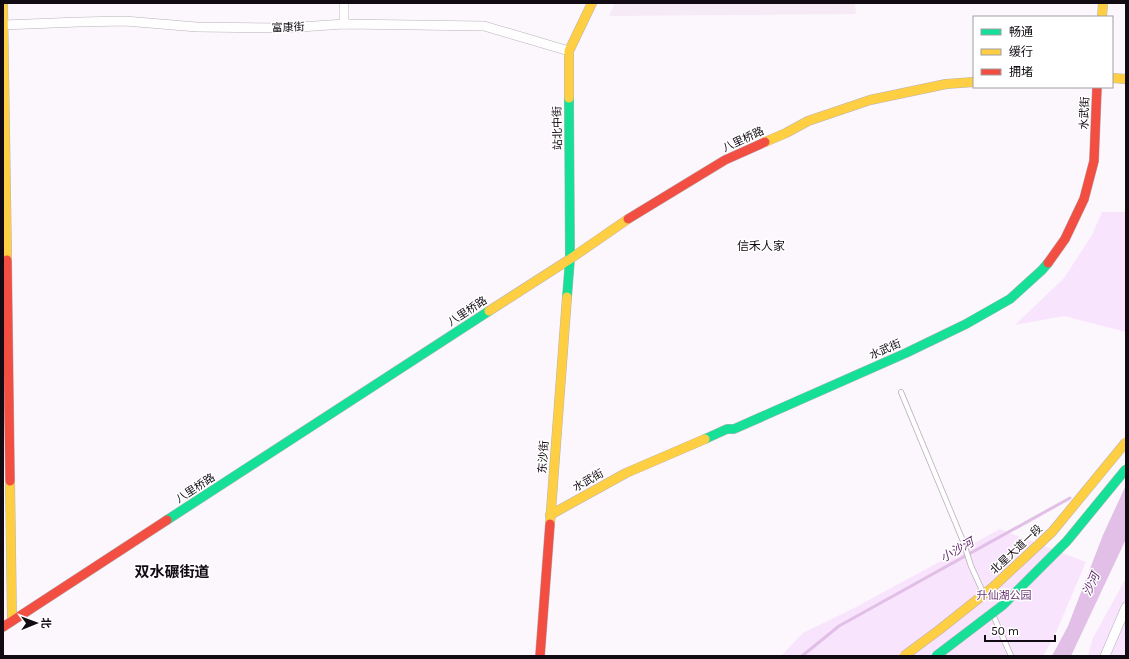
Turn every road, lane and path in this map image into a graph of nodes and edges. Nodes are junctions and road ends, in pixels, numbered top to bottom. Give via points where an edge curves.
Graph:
1 (344, 3) edge
2 (592, 3) edge
3 (1103, 3) edge
4 (3, 5) edge
5 (1102, 16) edge
6 (344, 24) junction
7 (3, 25) edge
8 (569, 51) junction
9 (1113, 78) edge
10 (1126, 79) edge
11 (973, 82) edge
12 (1097, 88) edge
13 (4, 115) edge
14 (570, 259) junction
15 (6, 385) edge
16 (901, 392) dead end
17 (1126, 442) edge
18 (1126, 468) edge
19 (550, 515) junction
20 (986, 601) dead end
21 (1126, 607) edge
22 (990, 608) dead end
23 (12, 621) junction
24 (3, 627) edge
25 (540, 656) edge
26 (904, 656) edge
27 (936, 656) edge
28 (1011, 656) edge
29 (1105, 656) edge

1 - 6 street
2 - 8 main road, 站北中街
3 - 5 main road
4 - 7 main road
6 - 7 street, 富康街 via 286,28 197,27 125,21
6 - 8 street, 富康街 via 484,26
7 - 13 main road
8 - 14 main road, 站北中街
9 - 10 main road
11 - 14 main road, 八里桥路 via 946,84 870,100 808,121 725,160 637,213
12 - 19 main road, 水武街 via 1094,161 1084,199 1065,239 1042,270 1010,298 966,324 906,353 734,429 726,429 626,473
13 - 15 main road
14 - 19 main road, 东沙街
14 - 23 main road, 八里桥路
15 - 23 main road
16 - 20 lane
17 - 26 main road, 北星大道一段, bridge via 1052,532 993,587
18 - 27 main road, bridge via 1067,541 1003,605
19 - 25 main road, 东沙街
21 - 29 street
22 - 28 lane
23 - 24 main road, 八里桥路

